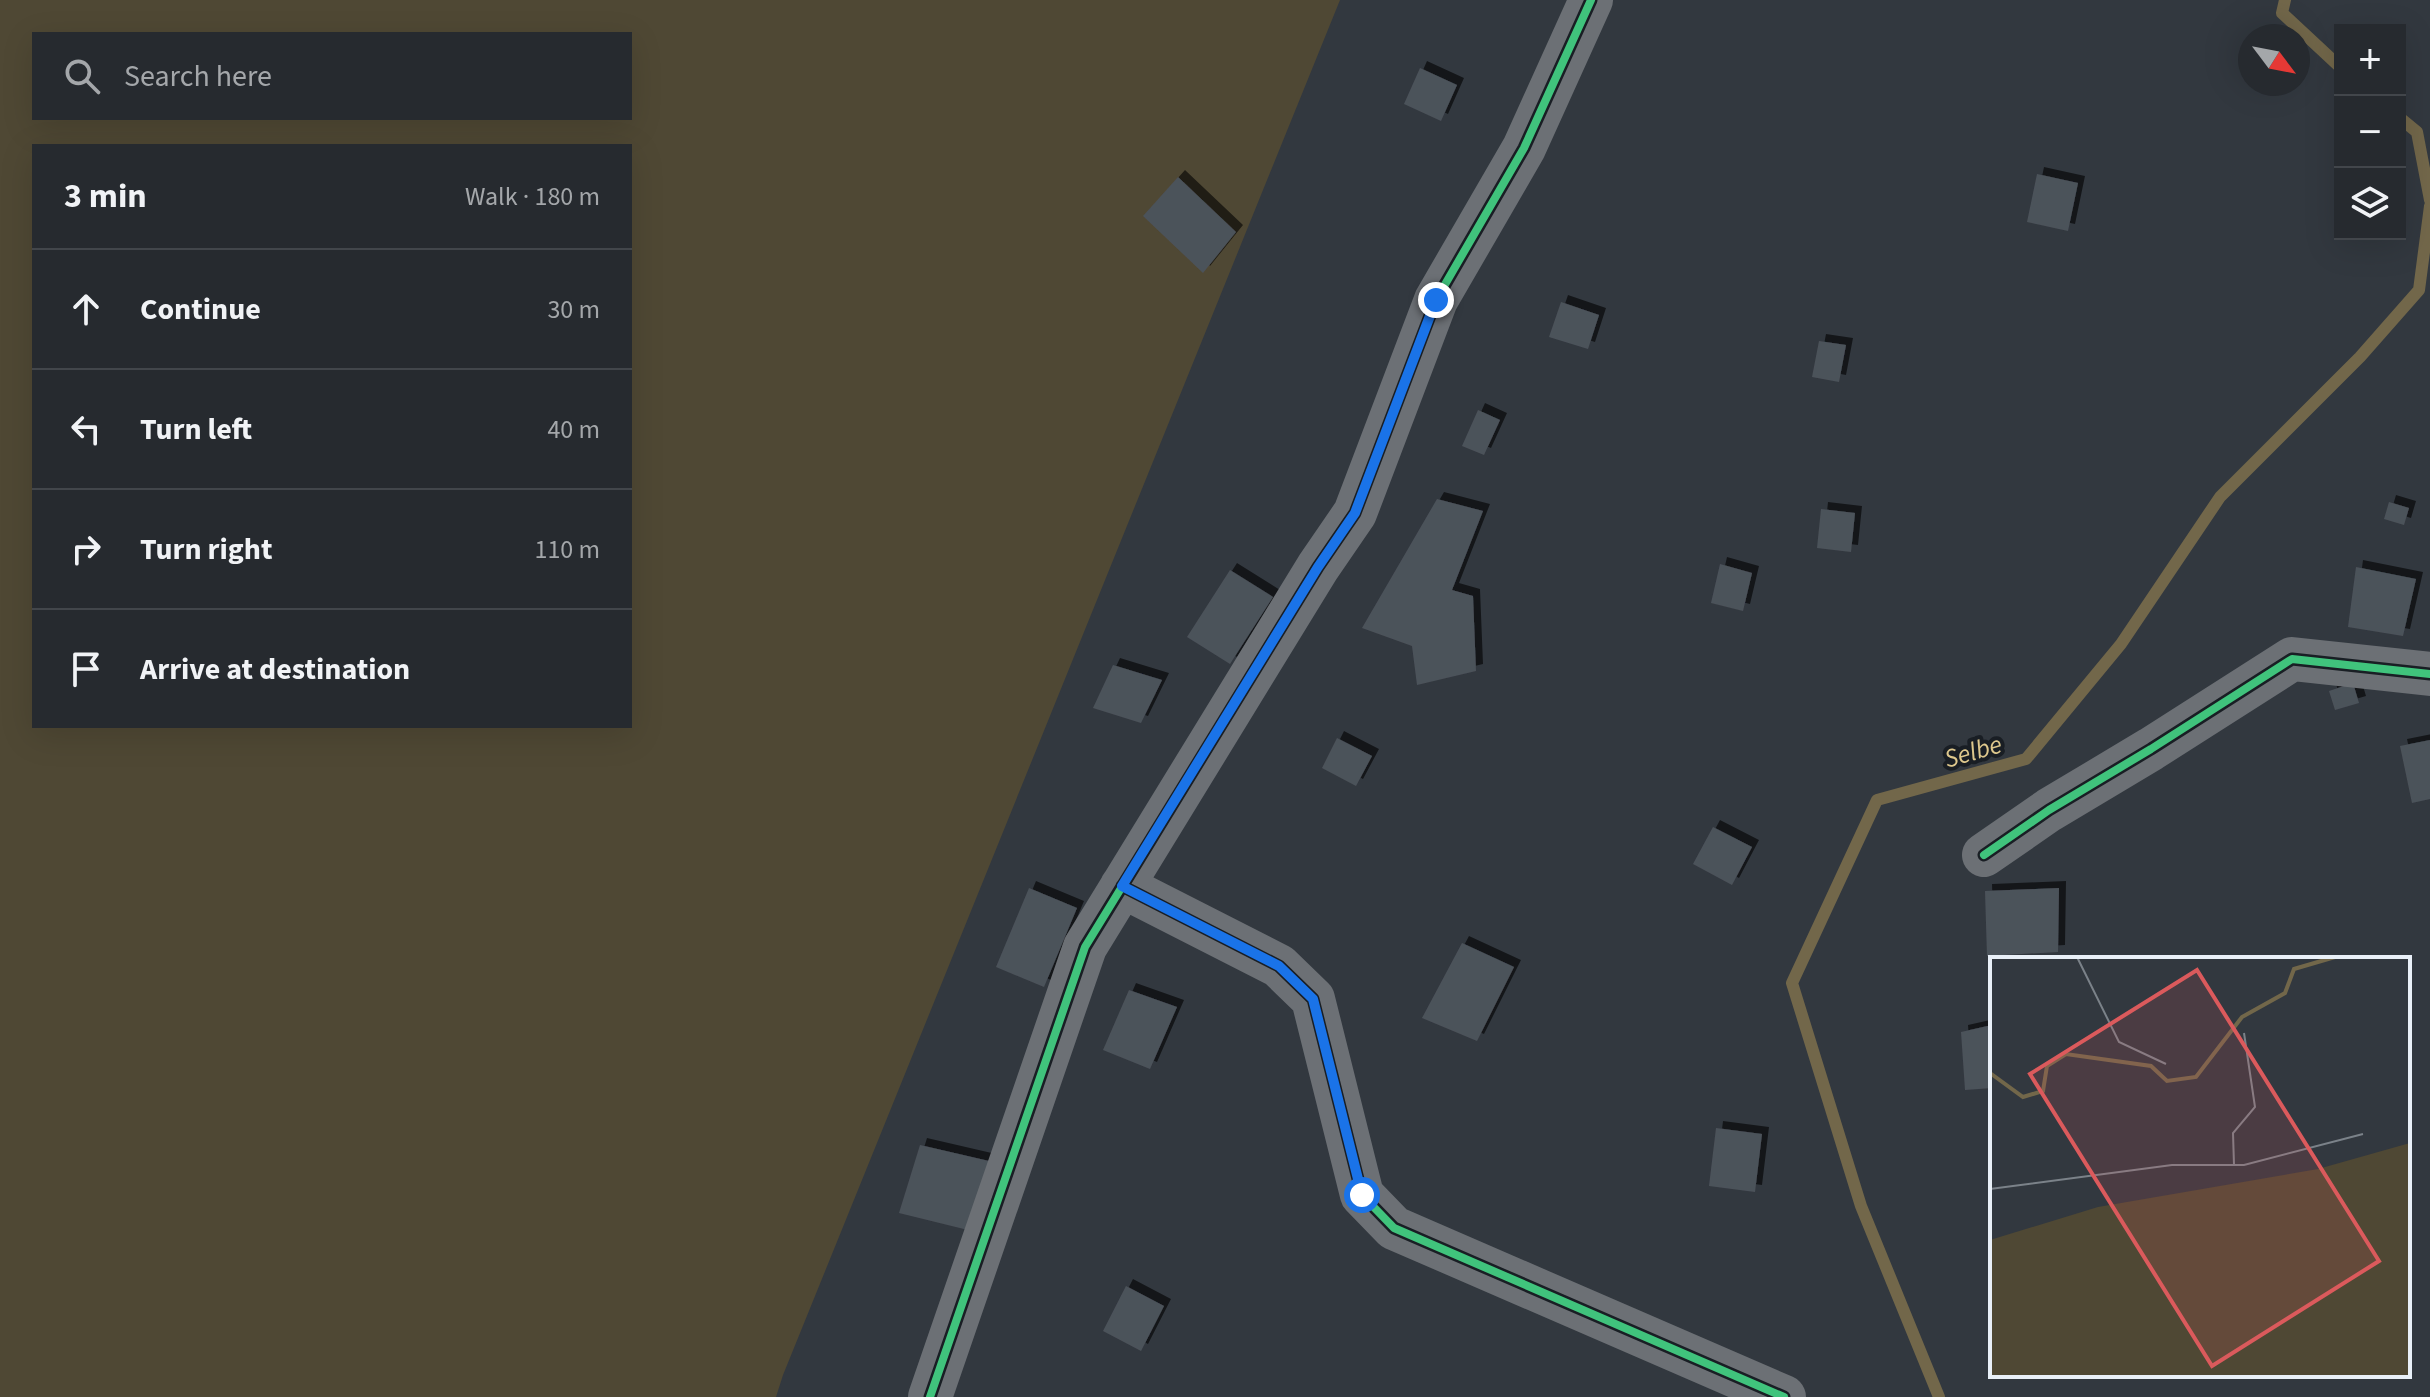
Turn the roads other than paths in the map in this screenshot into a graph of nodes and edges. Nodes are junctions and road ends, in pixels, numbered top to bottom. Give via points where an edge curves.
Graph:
1 (1591, 0) edge
2 (2430, 674) edge
3 (1984, 855) dead end
4 (1122, 886) junction
5 (930, 1397) edge
6 (1784, 1397) edge

1 - 4 street via 1524,148 1436,300 1355,513
2 - 3 street via 2292,659
4 - 5 street via 1085,947
4 - 6 street via 1279,966 1313,999 1362,1195 1394,1228

